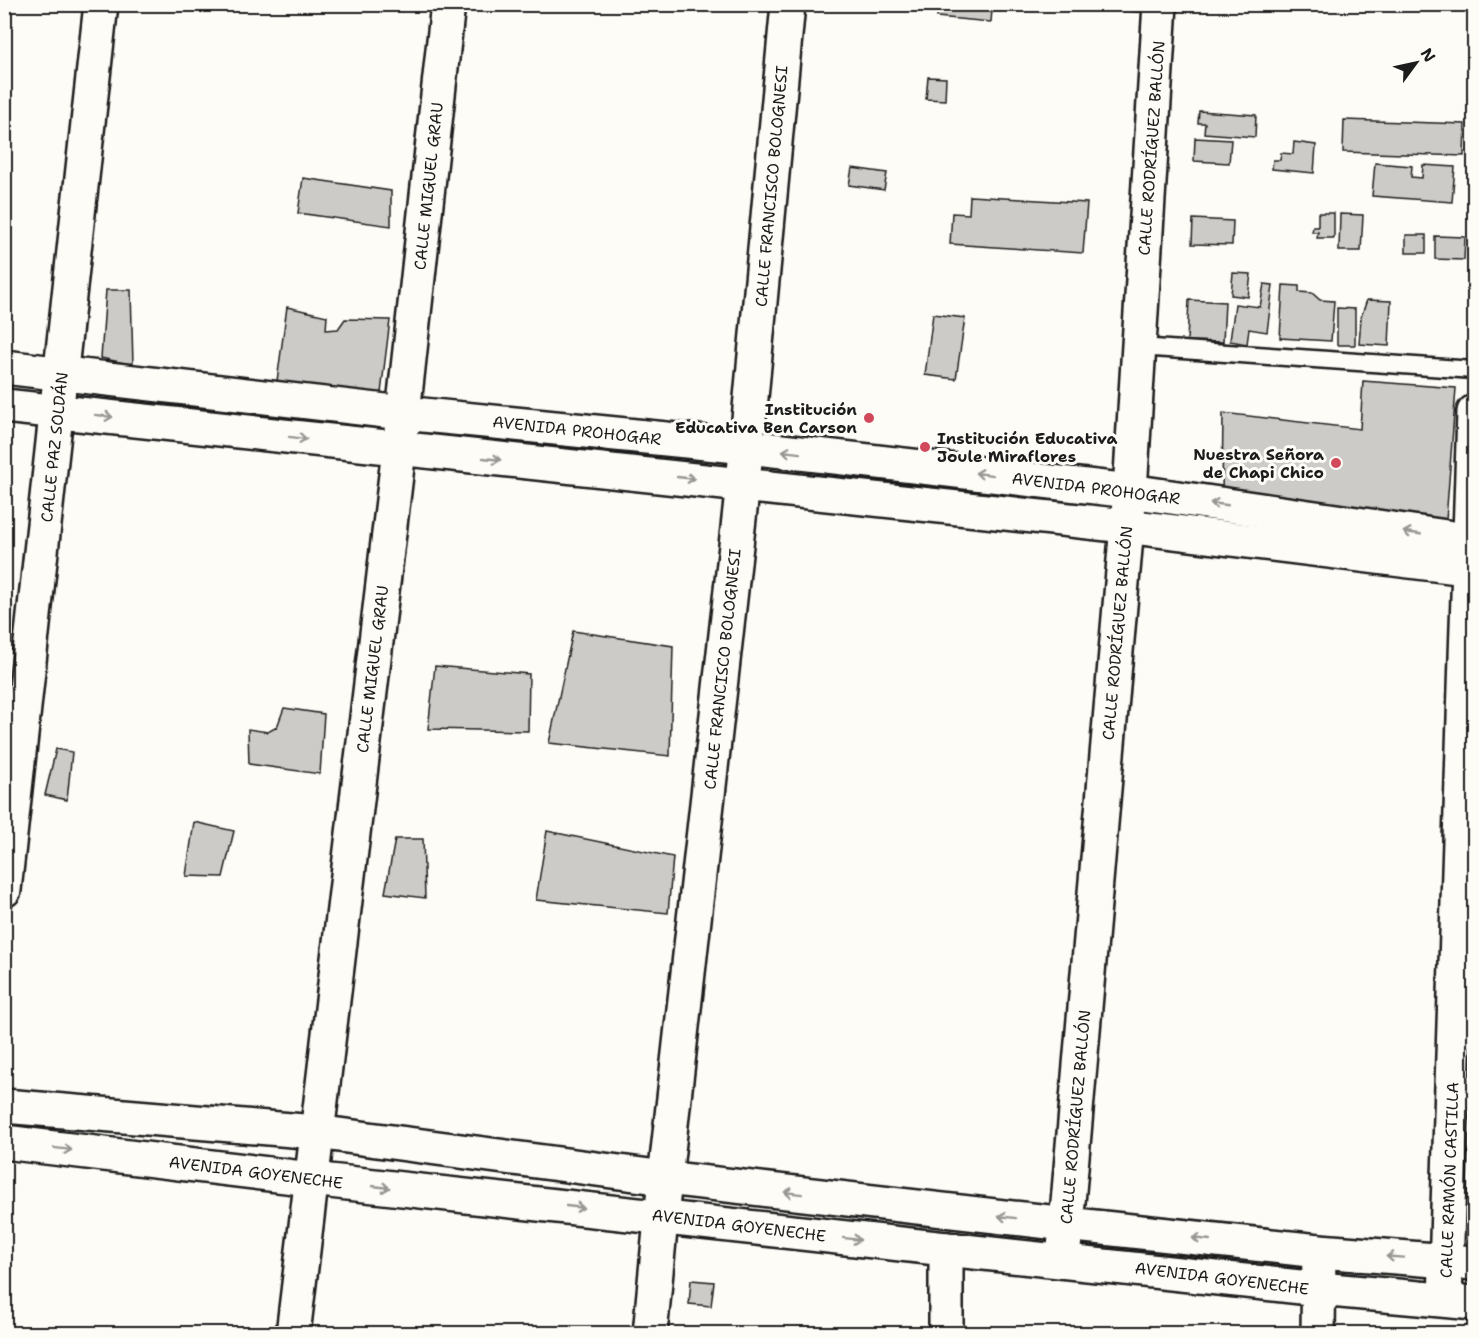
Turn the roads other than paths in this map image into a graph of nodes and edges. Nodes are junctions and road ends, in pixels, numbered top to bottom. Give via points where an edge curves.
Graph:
1 (101, 4) edge
2 (448, 4) edge
3 (788, 4) edge
4 (1160, 4) edge
5 (1139, 347) junction
6 (4, 367) edge
7 (1474, 370) edge
8 (62, 372) junction
9 (4, 406) edge
10 (58, 411) junction
11 (1474, 412) edge
12 (403, 413) junction
13 (747, 447) junction
14 (399, 450) junction
15 (743, 483) junction
16 (1130, 491) junction
17 (1126, 526) junction
18 (1472, 555) edge
19 (4, 890) edge
20 (4, 1106) edge
21 (316, 1132) junction
22 (4, 1142) edge
23 (665, 1178) junction
24 (311, 1179) junction
25 (661, 1216) junction
26 (1066, 1224) junction
27 (946, 1249) junction
28 (1319, 1251) junction
29 (1063, 1260) junction
30 (1460, 1262) edge
31 (1319, 1289) junction
32 (1460, 1301) edge
33 (293, 1334) edge
34 (650, 1334) edge
35 (946, 1334) edge
36 (1318, 1334) edge

1 - 8 street, CALLE PAZ SOLDÁN
2 - 12 street, CALLE MIGUEL GRAU
3 - 13 street, CALLE FRANCISCO BOLOGNESI
4 - 5 street, CALLE RODRÍGUEZ BALLÓN
5 - 7 lane
5 - 16 street, CALLE RODRÍGUEZ BALLÓN
6 - 8 street, AVENIDA PROHOGAR
8 - 10 street, CALLE PAZ SOLDÁN
8 - 12 street, AVENIDA PROHOGAR
9 - 10 street, AVENIDA PROHOGAR
10 -> 14 street, AVENIDA PROHOGAR
10 - 19 street, CALLE PAZ SOLDÁN
11 - 18 street, CALLE RAMÓN CASTILLA
12 - 13 street, AVENIDA PROHOGAR
12 - 14 street, CALLE MIGUEL GRAU
13 - 15 street, CALLE FRANCISCO BOLOGNESI
16 -> 13 street, AVENIDA PROHOGAR
14 -> 15 street, AVENIDA PROHOGAR
14 - 21 street, CALLE MIGUEL GRAU
15 - 17 street, AVENIDA PROHOGAR
15 - 23 street, CALLE FRANCISCO BOLOGNESI
16 - 17 street, CALLE RODRÍGUEZ BALLÓN
18 -> 16 street, AVENIDA PROHOGAR
17 - 18 street, AVENIDA PROHOGAR
17 - 26 street, CALLE RODRÍGUEZ BALLÓN
18 - 30 street, CALLE RAMÓN CASTILLA
20 - 21 street
21 - 23 street
21 - 24 street, CALLE MIGUEL GRAU
22 -> 24 street, AVENIDA GOYENECHE
23 - 25 street, CALLE FRANCISCO BOLOGNESI
26 -> 23 street
24 -> 25 street, AVENIDA GOYENECHE
24 - 33 street, CALLE MIGUEL GRAU
25 -> 27 street, AVENIDA GOYENECHE
25 - 34 street, CALLE FRANCISCO BOLOGNESI
28 -> 26 street
26 - 29 street, CALLE RODRÍGUEZ BALLÓN
27 - 29 street, AVENIDA GOYENECHE
27 - 35 street
30 -> 28 street
28 - 31 street
29 - 31 street, AVENIDA GOYENECHE
30 - 32 street, CALLE RAMÓN CASTILLA
31 - 32 street, AVENIDA GOYENECHE
31 - 36 street

